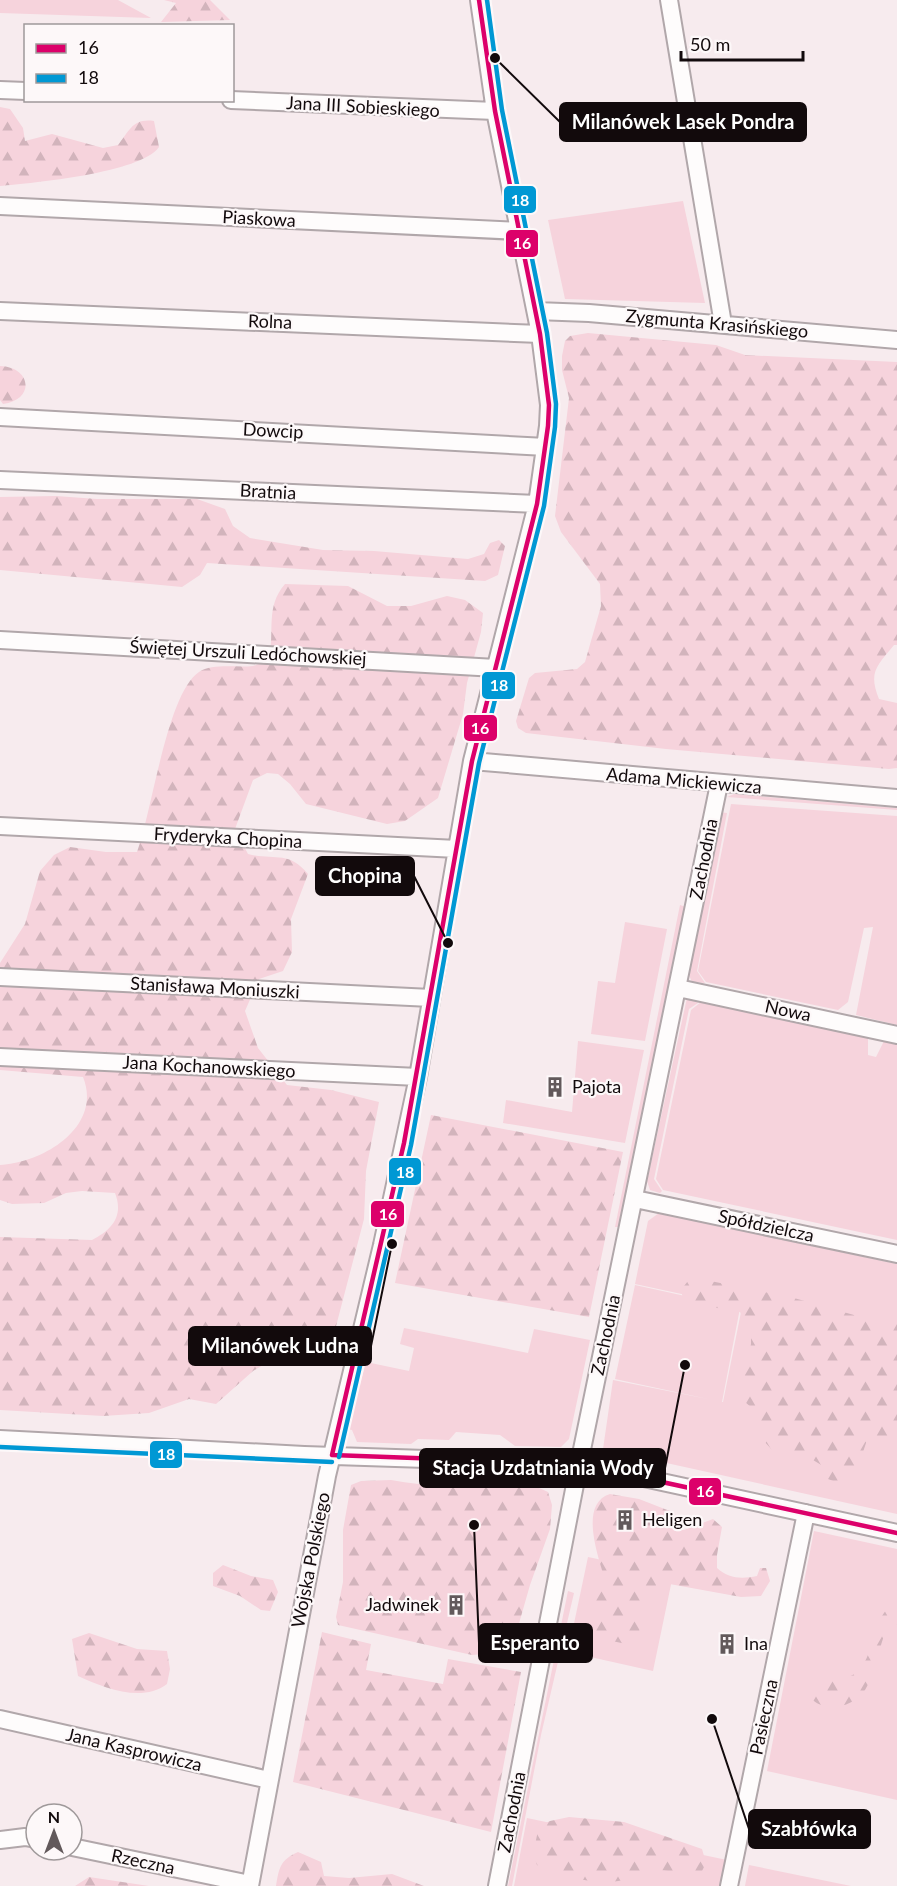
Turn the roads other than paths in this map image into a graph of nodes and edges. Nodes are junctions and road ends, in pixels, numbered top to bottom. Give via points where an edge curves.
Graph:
1 (479, 0) edge
2 (669, 0) edge
3 (0, 90) edge
4 (24, 91) edge
5 (234, 100) edge
6 (495, 111) junction
7 (0, 206) edge
8 (518, 231) junction
9 (0, 310) edge
10 (536, 311) junction
11 (723, 324) junction
12 (540, 334) junction
13 (897, 340) edge
14 (0, 417) edge
15 (546, 447) junction
16 (0, 480) edge
17 (537, 504) junction
18 (0, 640) edge
19 (496, 668) junction
20 (472, 761) junction
21 (718, 784) junction
22 (897, 798) edge
23 (0, 826) edge
24 (457, 849) junction
25 (0, 977) edge
26 (678, 988) junction
27 (431, 998) junction
28 (897, 1035) edge
29 (0, 1057) edge
30 (418, 1077) junction
31 (635, 1199) junction
32 (897, 1254) edge
33 (0, 1439) edge
34 (332, 1455) junction
35 (579, 1464) junction
36 (806, 1513) junction
37 (897, 1533) edge
38 (0, 1719) edge
39 (269, 1780) junction
40 (24, 1837) edge
41 (0, 1840) edge
42 (84, 1850) edge
43 (250, 1885) edge
44 (497, 1886) edge
45 (729, 1886) edge

1 - 6 street, Wojska Polskiego
2 - 11 street
3 - 4 street
5 - 6 street, Jana III Sobieskiego
6 - 8 street, Wojska Polskiego
7 - 8 street, Piaskowa
8 - 10 street, Wojska Polskiego
9 - 12 street, Rolna
10 - 11 street, Zygmunta Krasińskiego
10 - 12 street, Wojska Polskiego
11 - 13 street, Zygmunta Krasińskiego
12 - 15 street, Wojska Polskiego via 549,405
14 - 15 street, Dowcip
15 - 17 street, Wojska Polskiego
16 - 17 street, Bratnia
17 - 19 street, Wojska Polskiego
18 - 19 street, Świętej Urszuli Ledóchowskiej
19 - 20 street, Wojska Polskiego
20 - 21 street, Adama Mickiewicza
20 - 24 street, Wojska Polskiego
21 - 22 street, Adama Mickiewicza
21 - 26 street, Zachodnia
23 - 24 street, Fryderyka Chopina
24 - 27 street, Wojska Polskiego
25 - 27 street, Stanisława Moniuszki
26 - 28 street, Nowa
26 - 31 street, Zachodnia
27 - 30 street, Wojska Polskiego
29 - 30 street, Jana Kochanowskiego
30 - 34 street, Wojska Polskiego
31 - 32 street, Spółdzielcza
31 - 35 street, Zachodnia
33 - 34 street
34 - 35 street
34 - 39 street, Wojska Polskiego
35 - 36 street
35 - 44 street, Zachodnia
36 - 37 street
36 - 45 street, Pasieczna
38 - 39 street, Jana Kasprowicza
39 - 43 street, Wojska Polskiego
40 - 41 street
42 - 43 street, Rzeczna

